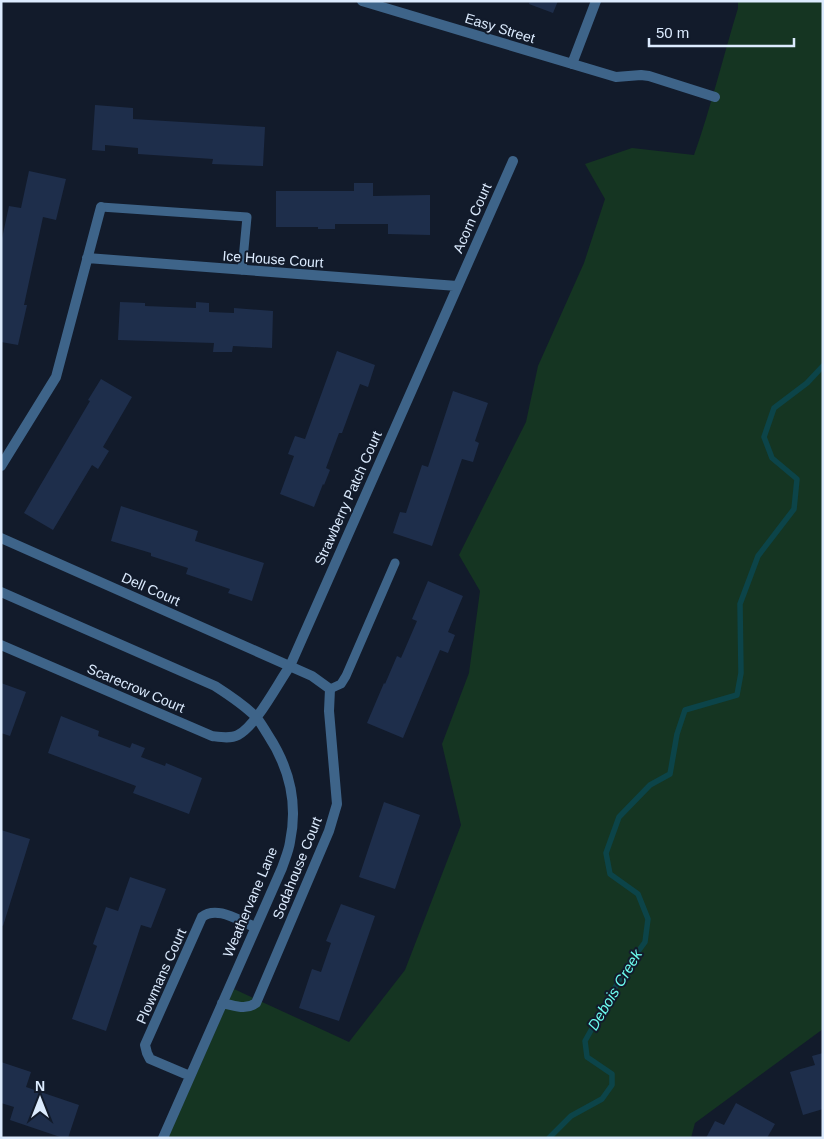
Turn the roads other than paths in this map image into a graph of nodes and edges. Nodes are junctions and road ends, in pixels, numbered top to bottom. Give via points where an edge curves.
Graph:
1 (362, 1) edge
2 (596, 1) edge
3 (572, 64) junction
4 (715, 97) dead end
5 (513, 161) dead end
6 (101, 207) joint
7 (87, 258) junction
8 (242, 270) junction
9 (457, 286) junction
10 (1, 466) edge
11 (1, 538) edge
12 (395, 564) dead end
13 (1, 592) edge
14 (1, 645) edge
15 (290, 666) junction
16 (330, 689) junction
17 (256, 717) junction
18 (255, 927) junction
19 (222, 1003) junction
20 (190, 1076) junction
21 (163, 1138) edge

1 - 3 street, Easy Street
2 - 3 street
3 - 4 street, Easy Street via 616,77 649,76
5 - 9 street, Acorn Court
6 - 7 street
6 - 8 lane via 247,217
7 - 8 street, Ice House Court
7 - 10 street via 56,377
8 - 9 street, Ice House Court
9 - 15 street, Strawberry Patch Court
11 - 15 street, Dell Court
12 - 16 lane via 346,676 341,684
13 - 17 street, Weathervane Lane via 214,686
14 - 17 street, Scarecrow Court via 212,736 238,736
15 - 16 street
15 - 17 street, Strawberry Patch Court
16 - 19 street, Sodahouse Court via 337,804 329,831 256,1003 242,1007
17 - 18 street, Weathervane Lane via 285,766 292,795 293,819 282,868
18 - 19 street, Weathervane Lane
18 - 20 street, Plowmans Court via 216,911 202,917 146,1045 150,1059
19 - 20 street, Weathervane Lane
20 - 21 street, Weathervane Lane

